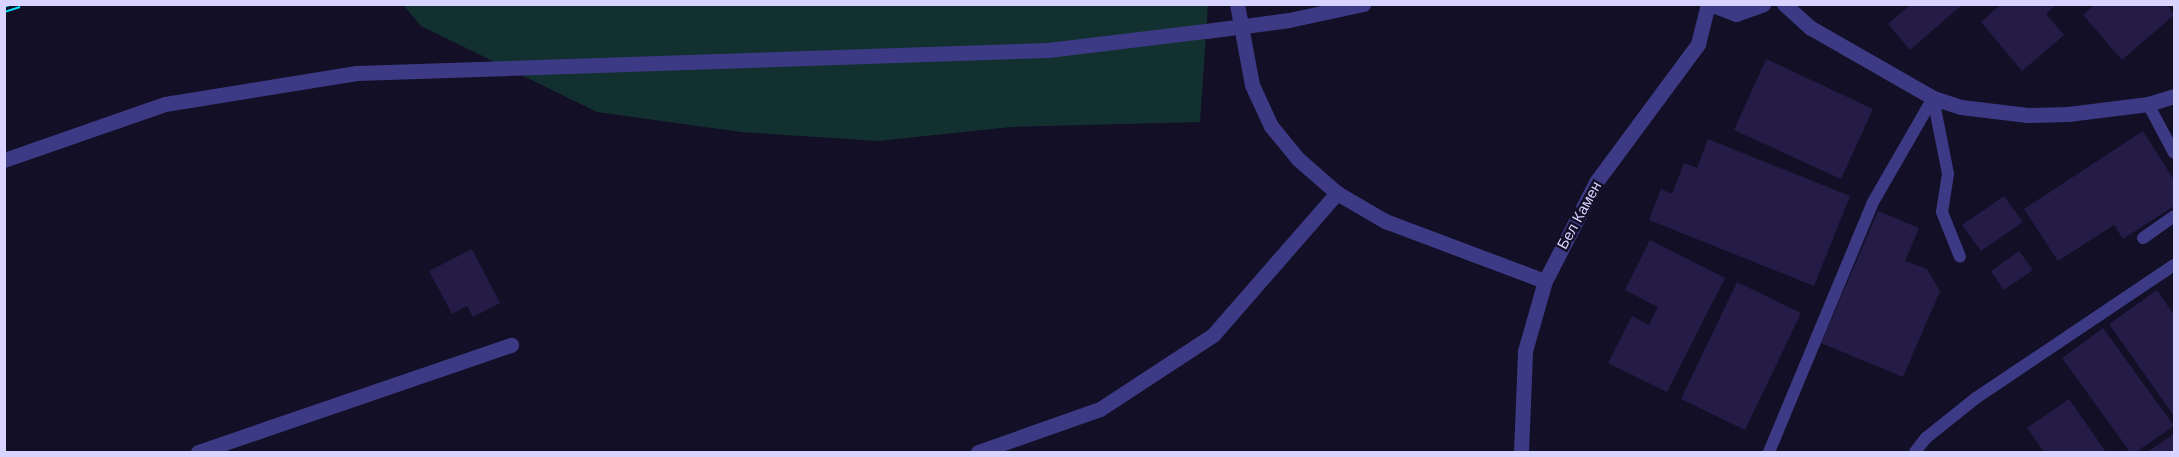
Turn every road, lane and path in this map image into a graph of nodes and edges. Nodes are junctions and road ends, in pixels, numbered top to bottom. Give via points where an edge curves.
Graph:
1 (1237, 4) edge
2 (1363, 4) edge
3 (1709, 4) edge
4 (1763, 4) edge
5 (1784, 4) edge
6 (2175, 96) edge
7 (1933, 98) junction
8 (2148, 104) junction
9 (2175, 153) edge
10 (4, 160) edge
11 (1336, 193) junction
12 (2175, 216) edge
13 (2143, 238) dead end
14 (1960, 257) dead end
15 (2175, 265) edge
16 (1545, 281) junction
17 (511, 345) dead end
18 (198, 453) edge
19 (978, 453) edge
20 (1521, 453) edge
21 (1769, 453) edge
22 (1915, 453) edge

1 - 11 street via 1252,85 1271,126 1298,159
2 - 10 street, bridge via 1289,20 1048,50 357,73 165,104
3 - 4 street via 1736,14
3 - 16 street, Бел Камен via 1698,44 1596,182
5 - 7 street via 1811,28
6 - 8 street
7 - 8 street via 1961,107 2028,115
7 - 14 lane via 1948,174 1942,212
7 - 21 lane via 1872,204
8 - 9 lane
11 - 16 street via 1385,221
11 - 19 street via 1213,335 1100,409
12 - 13 lane
15 - 22 lane via 1976,398 1926,438
16 - 20 street, Бел Камен via 1525,351
17 - 18 street

